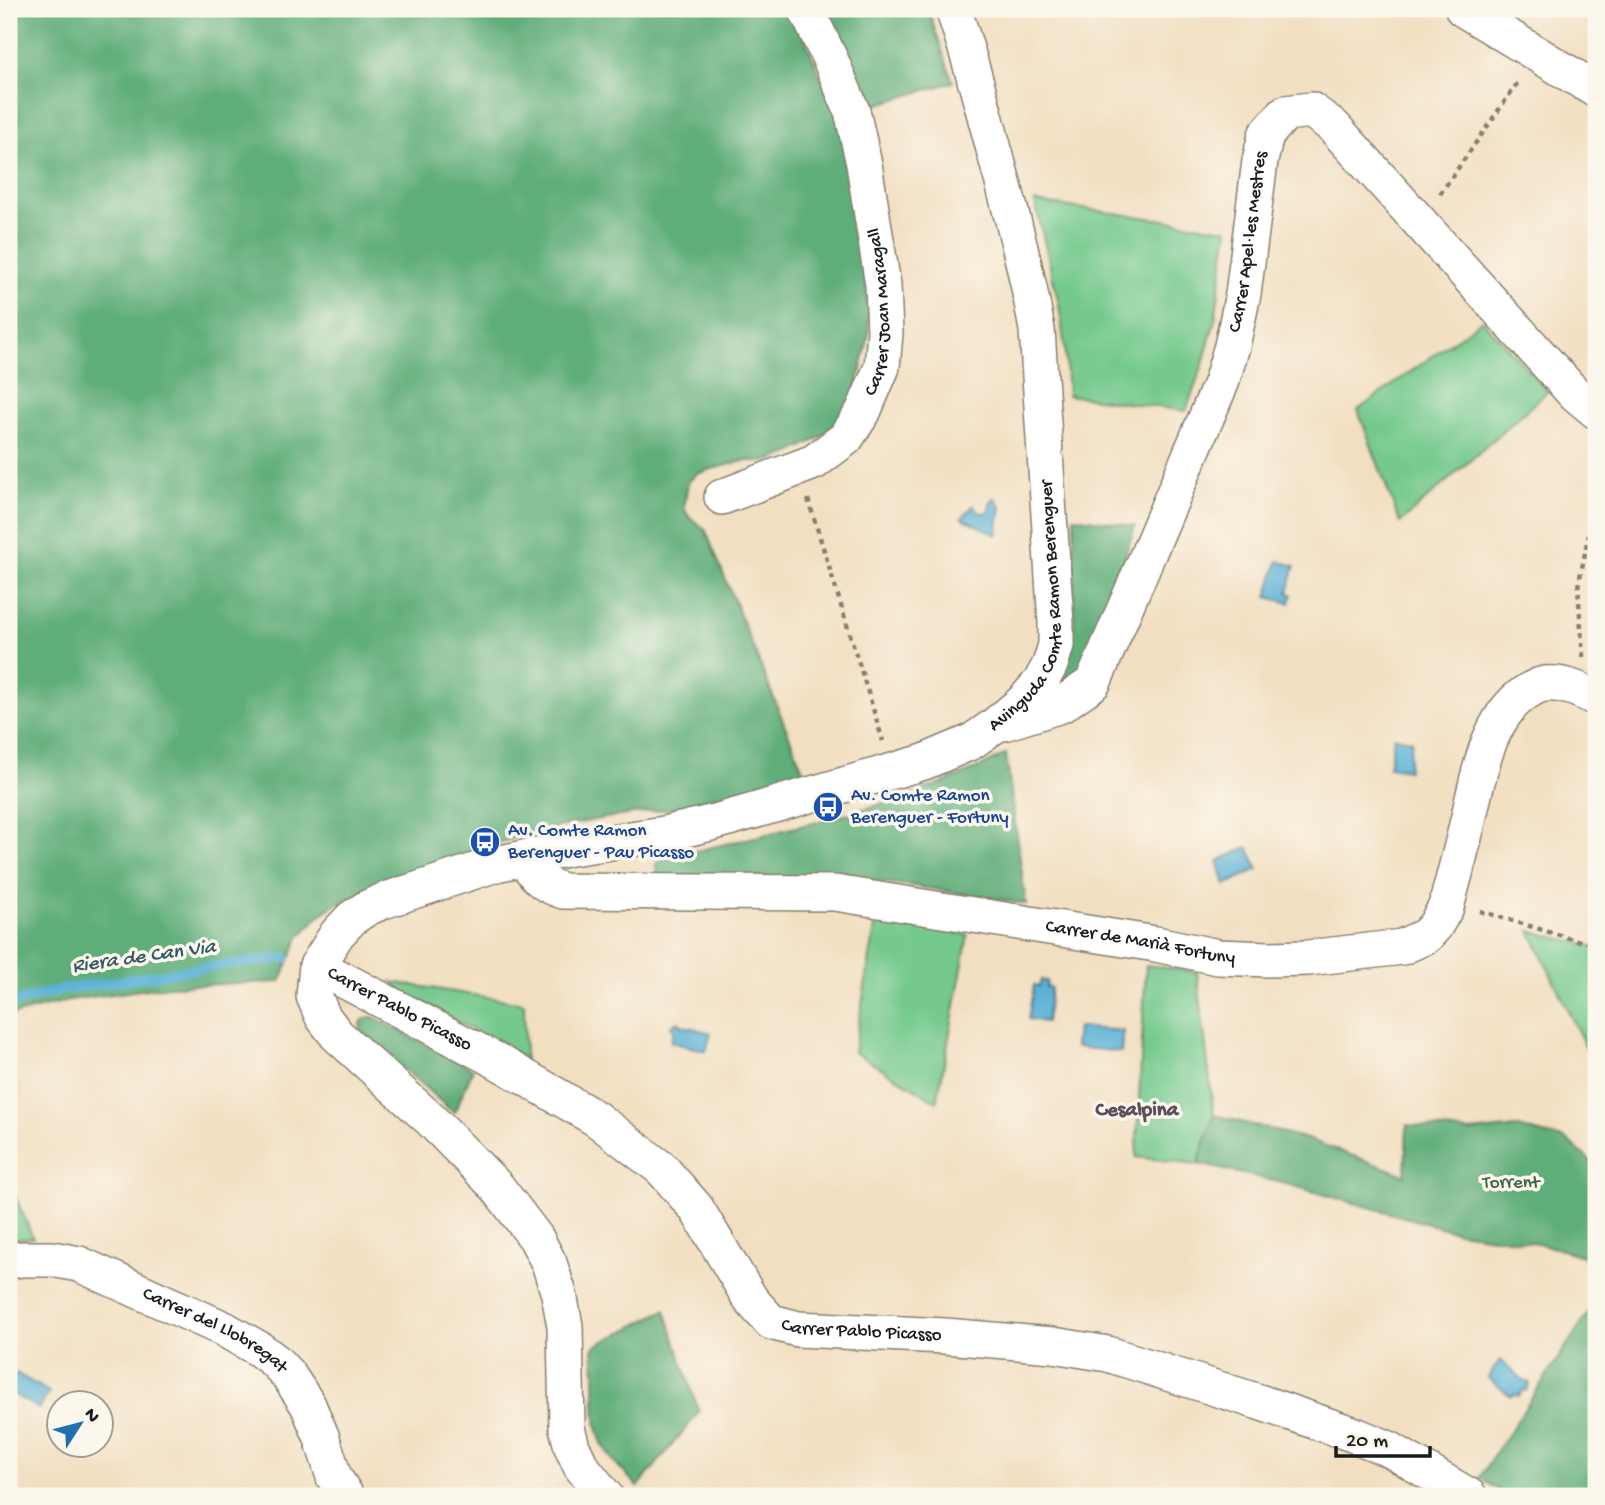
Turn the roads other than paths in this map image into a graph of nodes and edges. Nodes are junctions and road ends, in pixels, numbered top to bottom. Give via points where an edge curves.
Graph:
1 (806, 9) edge
2 (953, 9) edge
3 (1464, 9) edge
4 (1596, 90) edge
5 (1596, 411) edge
6 (722, 497) dead end
7 (1591, 695) edge
8 (995, 726) junction
9 (524, 858) junction
10 (317, 967) junction
11 (9, 1261) edge
12 (338, 1490) edge
13 (605, 1496) edge
14 (1469, 1496) edge

1 - 6 street, Carrer Joan Maragall via 852,111 883,285 882,367 846,438 814,462
2 - 8 street, Avinguda Comte Ramon Berenguer via 1030,288 1037,330 1055,593 1056,645 1050,665 1022,703
3 - 4 street
5 - 8 street, Carrer Apel·les Mestres via 1572,391 1333,126 1311,110 1285,113 1266,135 1243,294 1221,383 1093,683 1061,705
7 - 9 street, Carrer de Marià Fortuny via 1569,685 1544,684 1518,698 1506,713 1484,756 1446,907 1426,936 1402,947 1308,958 1242,959 835,893 563,891 535,876
8 - 9 street, Avinguda Comte Ramon Berenguer via 924,762 715,822
9 - 10 street, Avinguda Comte Ramon Berenguer via 367,908 337,934
10 - 13 street via 314,996 337,1035 497,1187 536,1238 559,1294 565,1326 567,1428 572,1447
10 - 14 street, Carrer Pablo Picasso via 595,1118 662,1168 696,1208 751,1300 771,1322 798,1329 945,1336 1108,1354 1391,1450
11 - 12 street, Carrer del Llobregat via 52,1259 79,1264 259,1349 289,1376 308,1405

